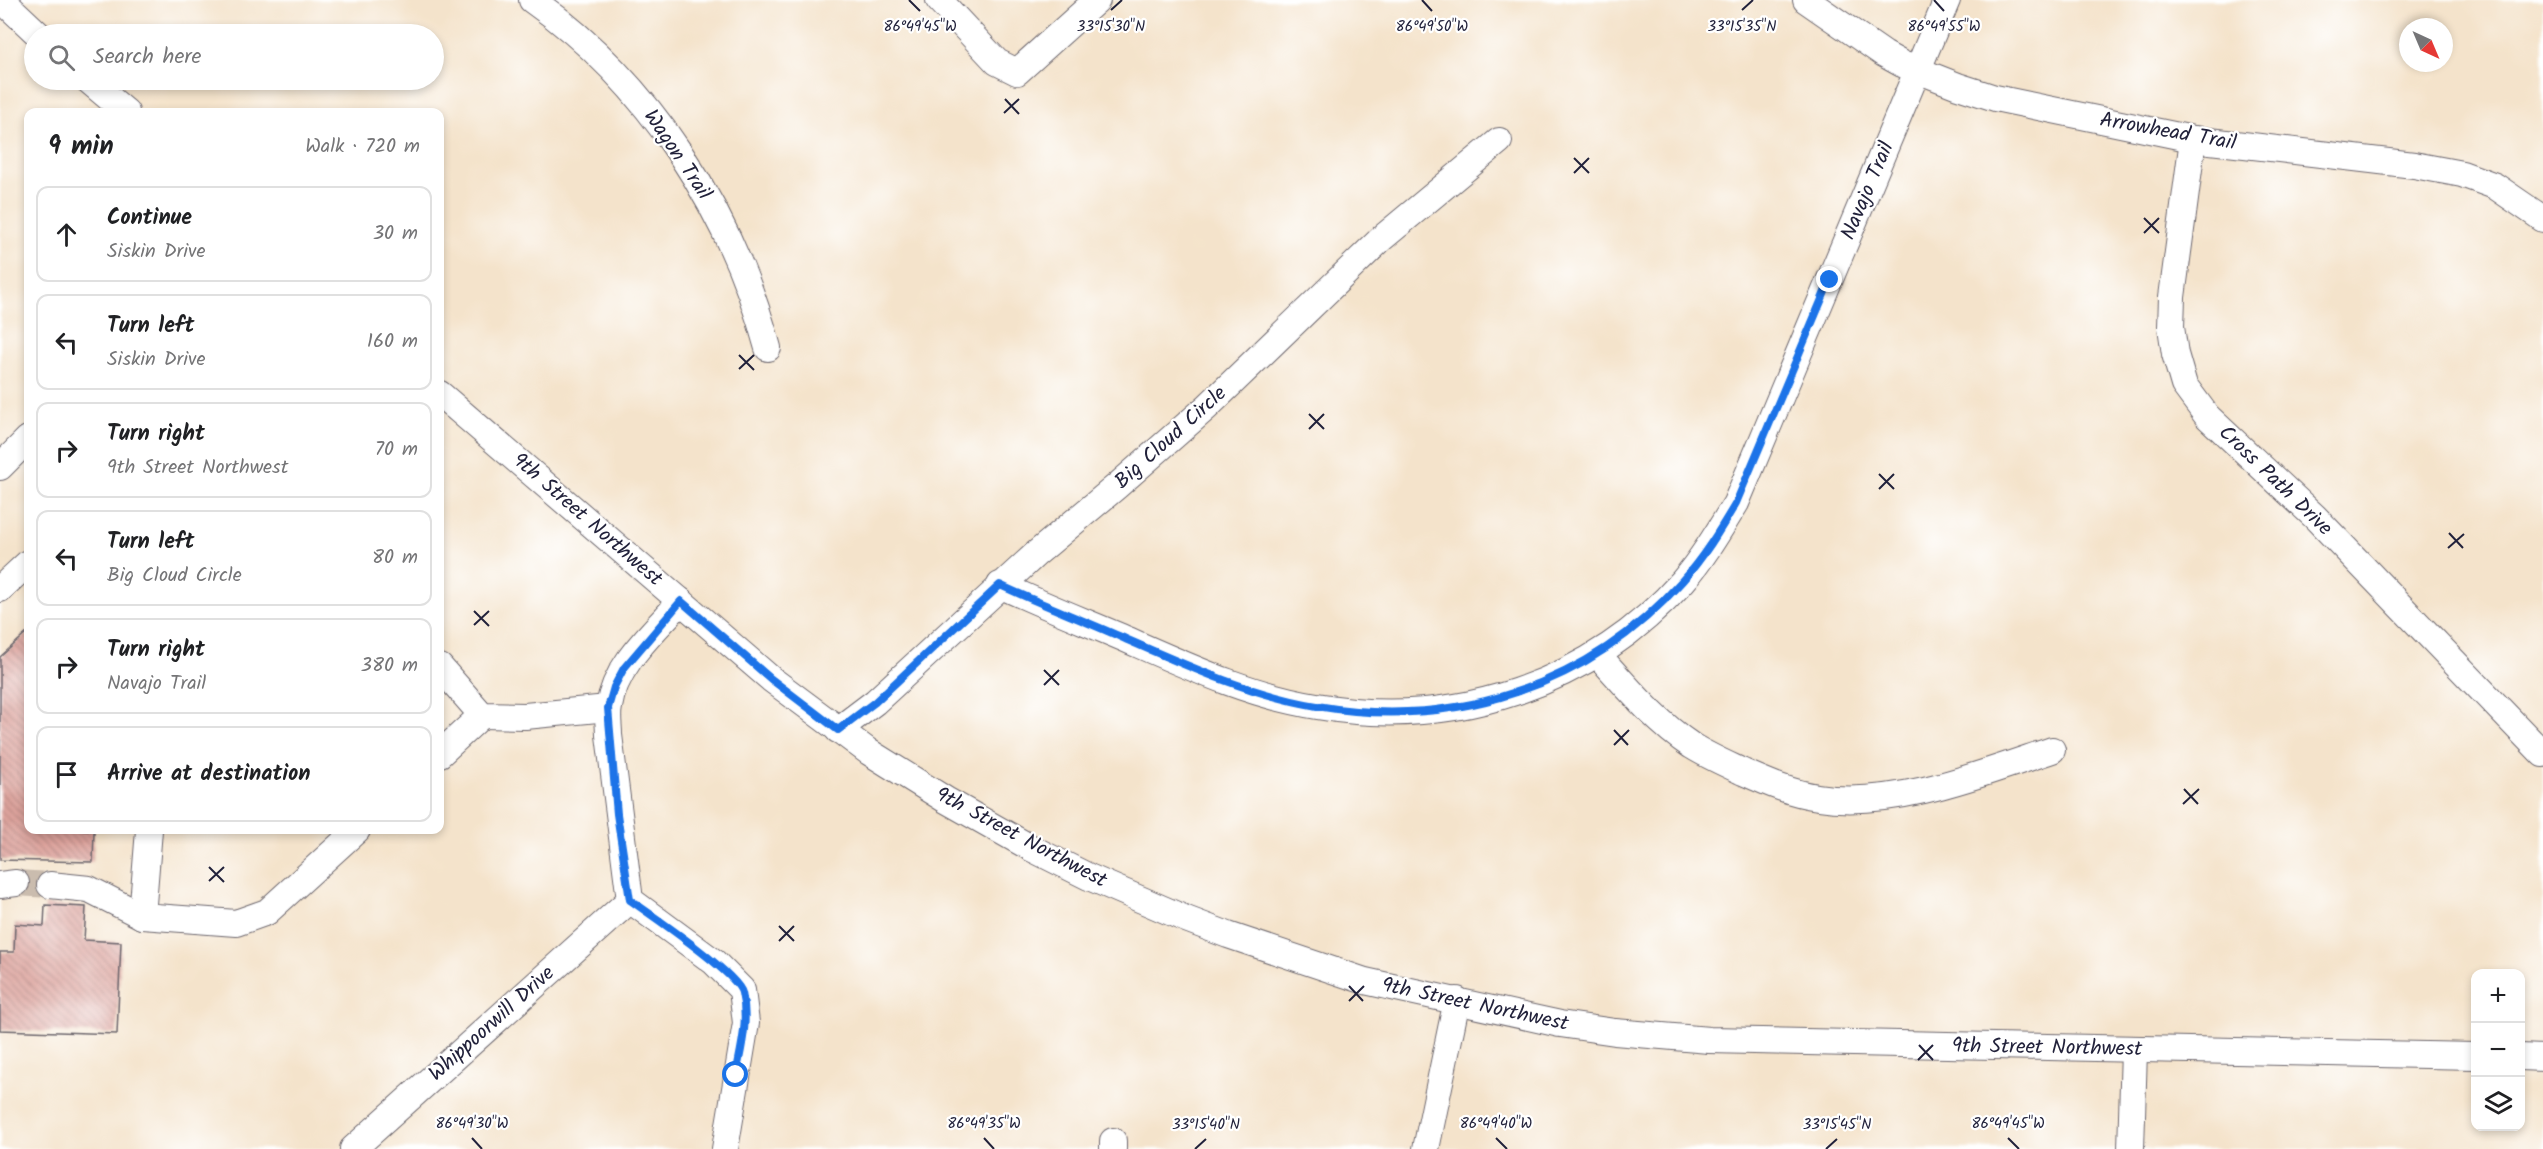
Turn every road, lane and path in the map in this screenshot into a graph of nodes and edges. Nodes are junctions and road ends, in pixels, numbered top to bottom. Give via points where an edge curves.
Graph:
1 (2, 0) edge
2 (532, 0) edge
3 (939, 0) edge
4 (1097, 0) edge
5 (1806, 0) edge
6 (1947, 0) edge
7 (28, 24) edge
8 (1919, 70) junction
9 (100, 90) edge
10 (121, 108) edge
11 (2193, 139) junction
12 (1499, 141) dead end
13 (2543, 219) edge
14 (768, 348) dead end
15 (444, 397) edge
16 (24, 567) edge
17 (1000, 585) junction
18 (0, 589) edge
19 (681, 601) junction
20 (1598, 655) junction
21 (444, 672) edge
22 (608, 708) junction
23 (482, 715) junction
24 (838, 730) junction
25 (444, 750) edge
26 (2052, 750) dead end
27 (2543, 754) edge
28 (149, 834) edge
29 (353, 834) edge
30 (50, 885) tunnel mouth
31 (630, 900) junction
32 (142, 916) junction
33 (1457, 1000) junction
34 (2134, 1050) junction
35 (2471, 1056) edge
36 (2525, 1057) edge
37 (2543, 1058) edge
38 (353, 1149) edge
39 (725, 1149) edge
40 (1426, 1149) edge
41 (2131, 1149) edge

1 - 7 street
2 - 14 street, Wagon Trail via 615,72 664,131 724,229
3 - 4 street via 997,62 1017,72
5 - 8 street, Arrowhead Trail via 1884,54
6 - 8 street, Navajo Trail
8 - 11 street, Arrowhead Trail via 1995,98
8 - 20 street, Navajo Trail via 1736,503 1682,582
9 - 10 street
11 - 13 street, Arrowhead Trail via 2462,174 2495,186
11 - 27 street, Cross Path Drive via 2172,297 2171,327 2184,385 2206,416 2315,517
12 - 17 street, Big Cloud Circle via 1381,239 1207,407
15 - 19 street, 9th Street Northwest
16 - 18 street
17 - 20 street, Navajo Trail via 1214,677 1286,699 1353,711 1432,711 1470,705 1530,689
17 - 24 street, Big Cloud Circle via 875,702
19 - 22 street via 624,668
19 - 24 street, 9th Street Northwest via 771,679
20 - 26 street via 1640,701 1692,746 1778,788 1818,797 1867,799 1930,789
21 - 23 street
22 - 23 street via 525,716
22 - 31 street via 617,814
23 - 25 street
24 - 33 street, 9th Street Northwest via 946,800 1089,877 1228,935 1354,978
28 - 32 street
29 - 32 street via 267,912 236,923
30 - 32 street via 89,889
31 - 38 street, Whippoorwill Drive
31 - 39 street via 714,962 742,990 746,1023
33 - 34 street, 9th Street Northwest via 1560,1024 1708,1040
33 - 40 street
34 - 35 street, 9th Street Northwest
34 - 41 street
36 - 37 street

